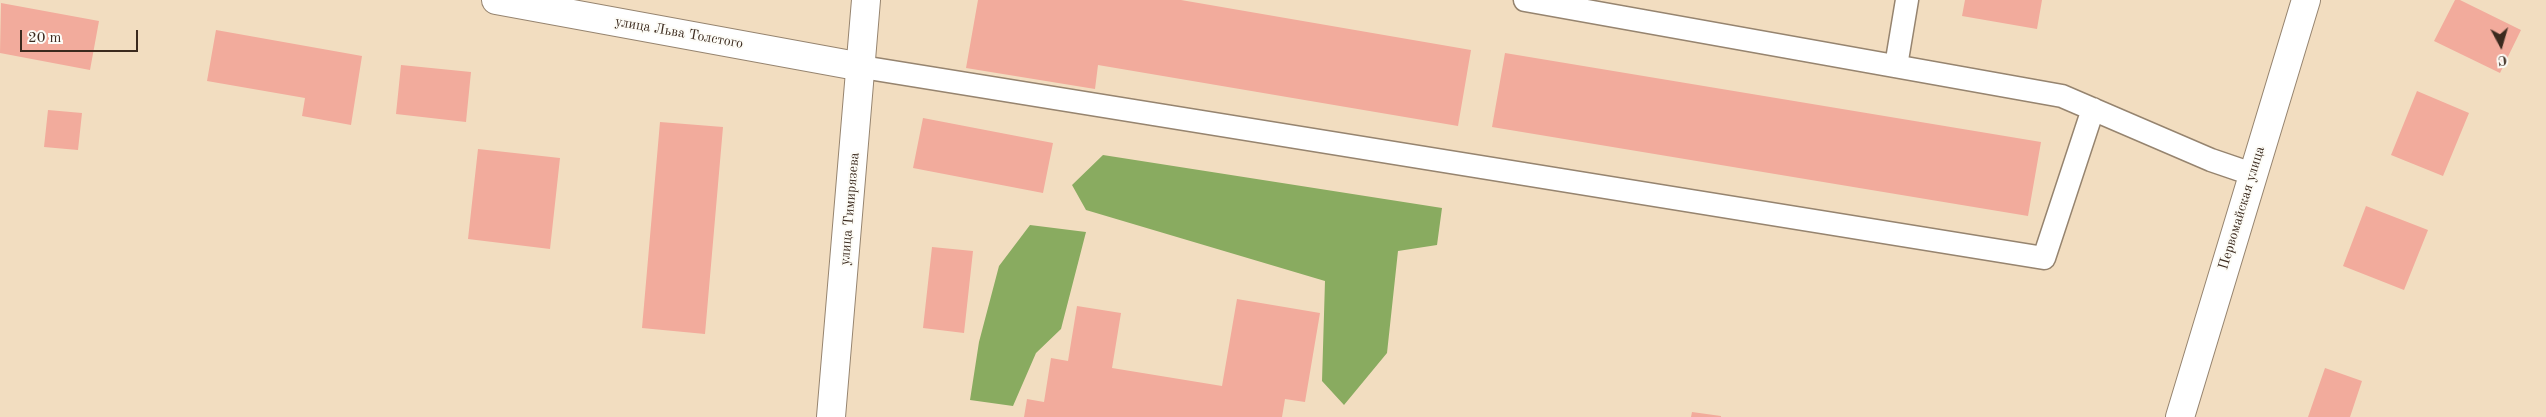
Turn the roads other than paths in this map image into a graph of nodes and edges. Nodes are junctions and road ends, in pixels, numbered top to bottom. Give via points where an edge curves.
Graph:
1 (496, 0) edge
2 (866, 0) edge
3 (1525, 0) edge
4 (1907, 0) edge
5 (2306, 0) edge
6 (1564, 3) edge
7 (1896, 66) junction
8 (862, 67) junction
9 (2093, 109) junction
10 (2252, 174) junction
11 (831, 417) edge
12 (2180, 417) edge

1 - 8 street, улица Льва Толстого
2 - 8 street, улица Тимирязева
3 - 6 lane
4 - 7 lane
5 - 10 street, Первомайская улица
6 - 7 lane
7 - 9 lane via 2062,96
8 - 9 lane via 2044,258
8 - 11 street, улица Тимирязева
9 - 10 lane via 2211,160
10 - 12 street, Первомайская улица

